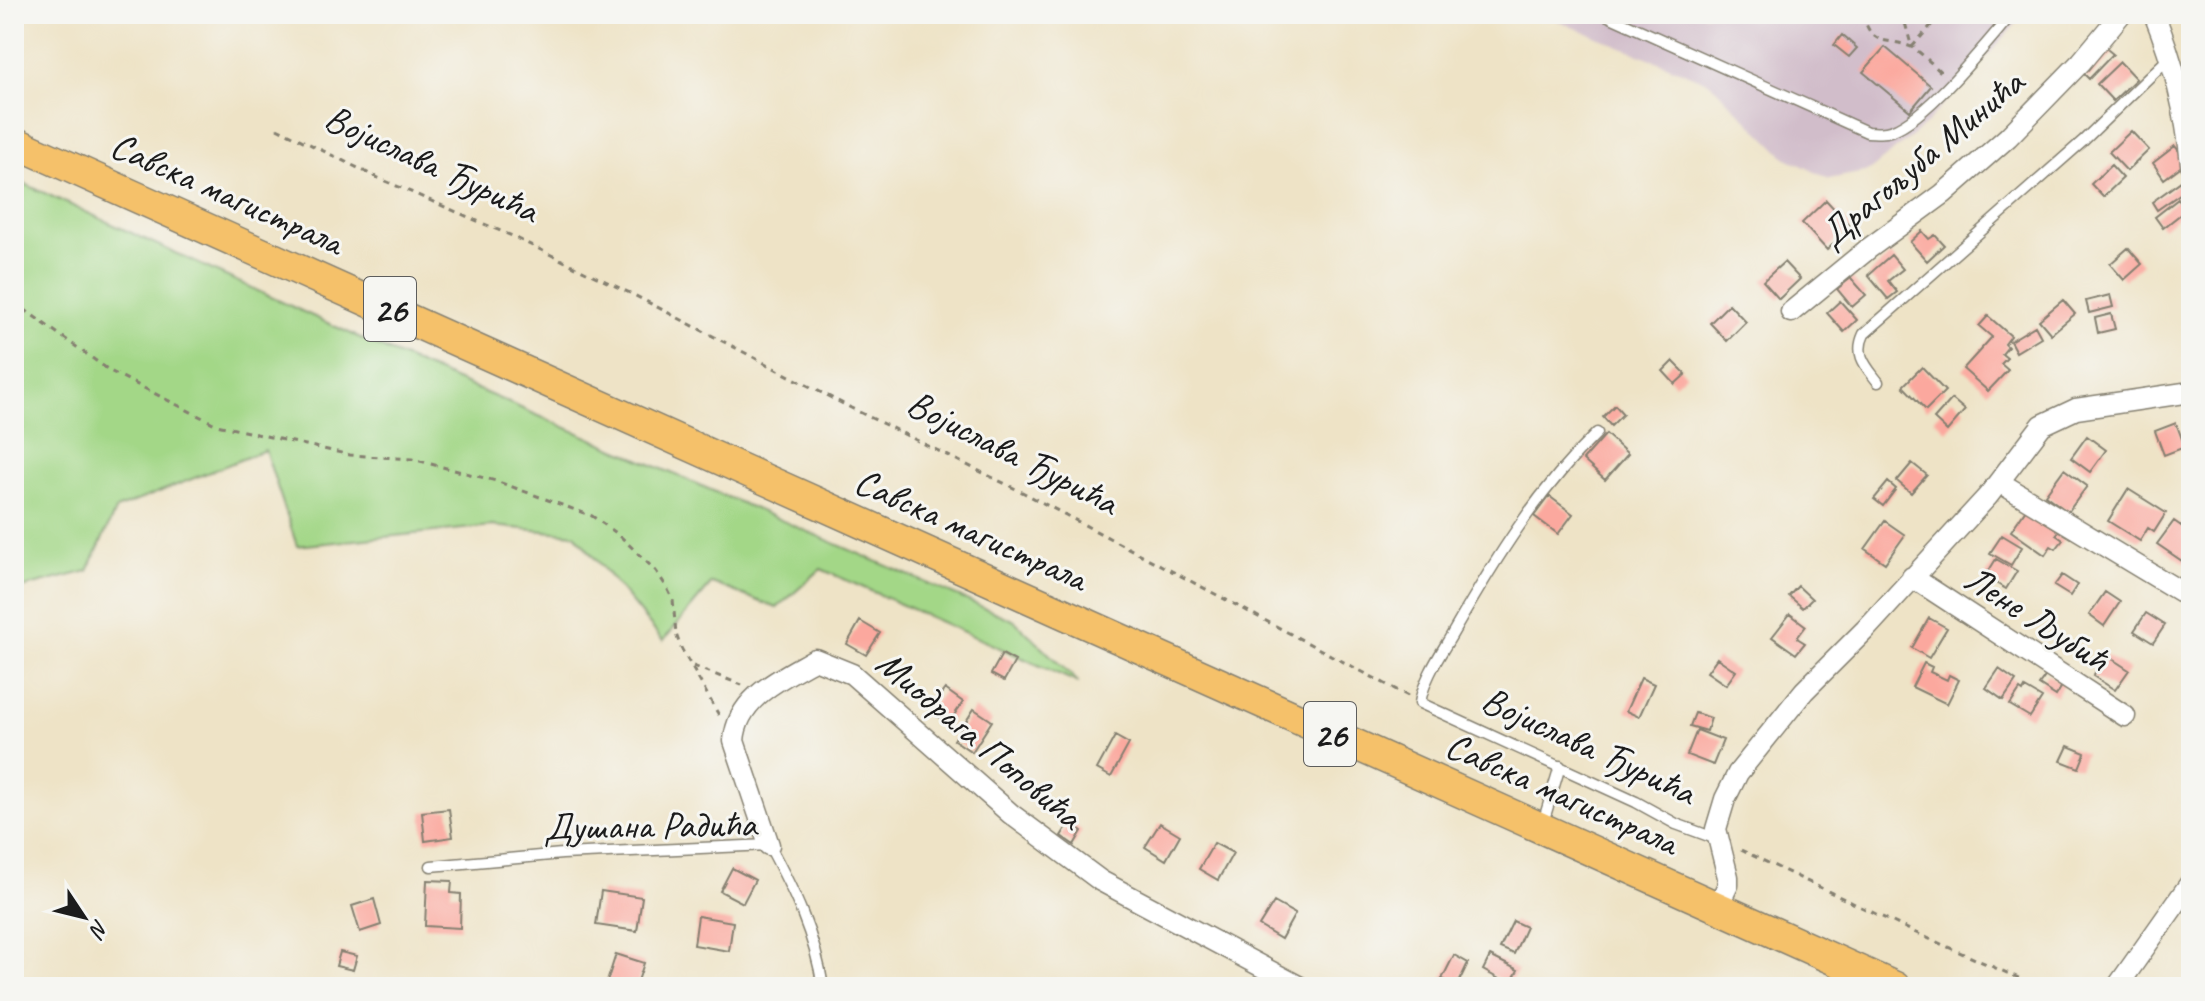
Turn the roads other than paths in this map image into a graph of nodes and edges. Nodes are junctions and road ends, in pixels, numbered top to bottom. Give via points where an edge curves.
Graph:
1 (1604, 14) edge
2 (2012, 14) edge
3 (2121, 14) edge
4 (2154, 14) edge
5 (2171, 56) junction
6 (14, 142) edge
7 (2191, 164) edge
8 (1791, 312) dead end
9 (1878, 382) dead end
10 (2191, 392) edge
11 (1597, 433) dead end
12 (1999, 482) junction
13 (1912, 577) junction
14 (2191, 598) edge
15 (2125, 716) dead end
16 (1560, 766) junction
17 (1541, 828) junction
18 (1717, 839) junction
19 (769, 845) junction
20 (431, 866) dead end
21 (2191, 882) edge
22 (1718, 906) junction
23 (823, 987) edge
24 (1300, 987) edge
25 (1895, 987) edge
26 (2117, 987) edge

1 - 2 lane via 1867,132 1887,132 1923,110
3 - 8 street, Драгољуба Минића via 2008,137
4 - 5 street
5 - 7 street via 2188,125
5 - 9 lane via 1864,334 1859,357
6 - 17 main road, Савска магистрала / 26
10 - 12 street, Војислава Ђурића via 2100,404 2047,420
11 - 16 lane, Војислава Ђурића via 1561,470 1501,551 1436,664 1420,703
12 - 13 street, Војислава Ђурића
12 - 14 street
13 - 15 street, Лене Љубић
13 - 18 street, Војислава Ђурића via 1752,753 1725,799
16 - 17 lane
16 - 18 lane, Војислава Ђурића
17 - 22 main road, Савска магистрала / 26
18 - 22 street, Војислава Ђурића via 1728,877
19 - 20 lane, Душана Радића
19 - 23 lane, Душана Радића via 807,921
19 - 24 street, Миодрага Поповића via 735,731 761,690 815,659 852,674 1011,814 1101,881
21 - 26 street
22 - 25 main road, Савска магистрала / 26

